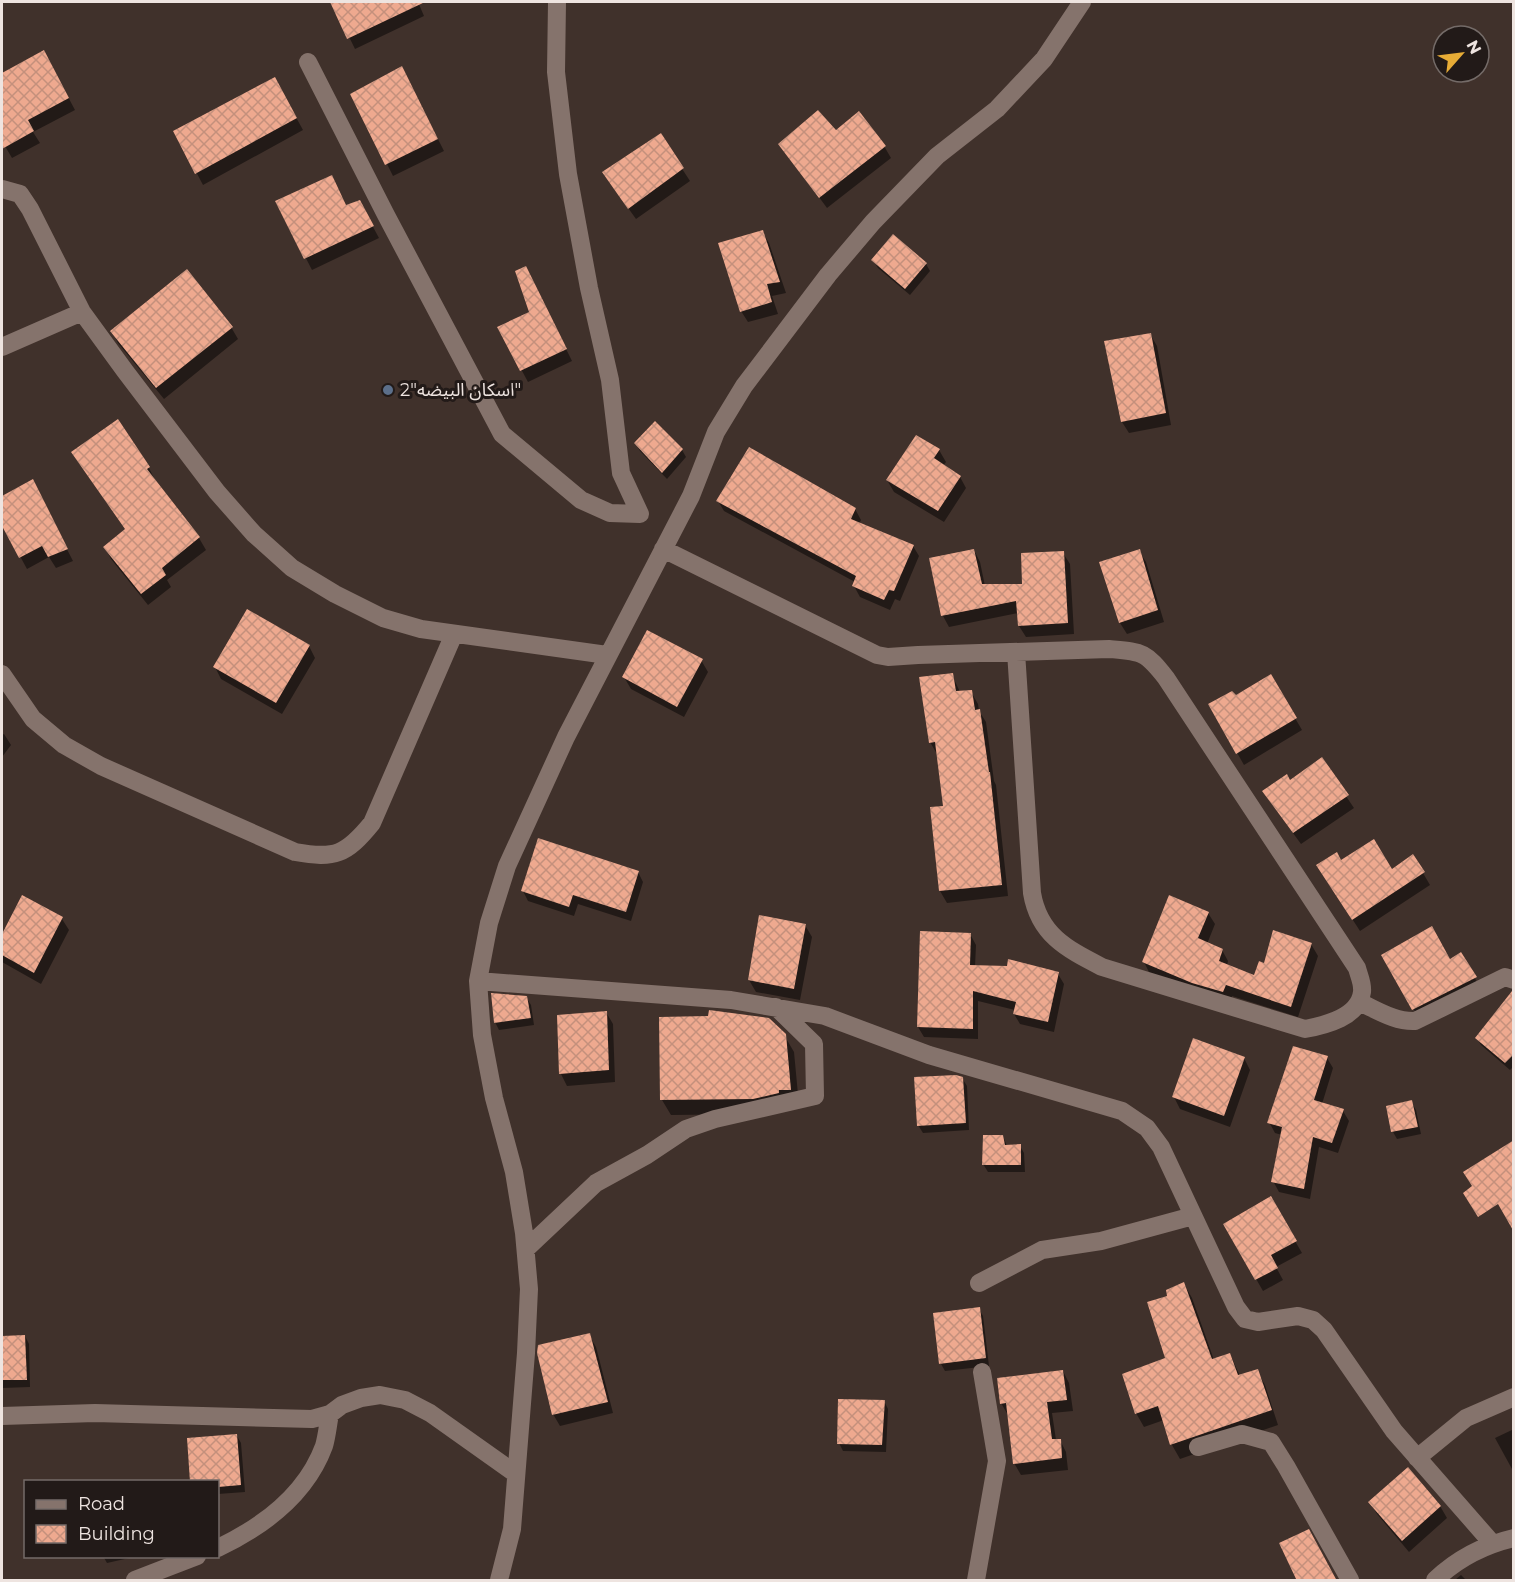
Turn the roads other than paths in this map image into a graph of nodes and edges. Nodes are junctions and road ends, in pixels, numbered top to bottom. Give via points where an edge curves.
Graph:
1 (557, 2) edge
2 (1082, 2) edge
3 (308, 62) dead end
4 (2, 189) edge
5 (82, 312) junction
6 (2, 347) edge
7 (663, 549) junction
8 (454, 634) junction
9 (1016, 652) junction
10 (607, 656) junction
11 (2, 674) edge
12 (1514, 980) edge
13 (478, 981) junction
14 (1359, 1002) junction
15 (776, 1007) junction
16 (1193, 1216) junction
17 (526, 1249) junction
18 (979, 1283) dead end
19 (982, 1372) dead end
20 (1514, 1397) edge
21 (330, 1414) junction
22 (2, 1416) edge
23 (1198, 1447) dead end
24 (1417, 1458) junction
25 (516, 1474) junction
26 (1514, 1538) edge
27 (1492, 1543) junction
28 (219, 1547) edge
29 (194, 1558) edge
30 (135, 1581) edge
31 (499, 1581) edge
32 (976, 1581) edge
33 (1350, 1581) edge
34 (1435, 1581) edge

1 - 3 street via 556,72 568,174 610,380 621,473 640,514 610,513 581,500 502,434
2 - 7 street via 1044,59 998,109 937,156 873,222 785,331 716,432 691,496
4 - 5 street via 20,194 30,209
5 - 6 street
5 - 8 street via 217,492 254,534 292,568 383,618
7 - 9 street via 877,655
7 - 10 street
8 - 10 street
8 - 11 street via 372,823 356,842 338,853 319,856 295,852 101,766 64,745 33,719
9 - 14 street via 1109,649 1140,652 1155,664 1357,968 1362,984
9 - 14 street via 1032,893 1034,907 1048,932 1102,968 1305,1029 1343,1016
10 - 13 street via 507,866 489,923
12 - 14 street via 1505,977 1415,1021 1405,1022
13 - 15 street via 731,1000
13 - 17 street via 482,1035 514,1172
15 - 16 street via 825,1016 929,1055 1122,1111 1147,1128 1161,1148
15 - 17 street via 814,1044 815,1096 686,1129 596,1183
16 - 18 street via 1101,1241 1042,1250
16 - 24 street via 1245,1319 1258,1322 1298,1316 1313,1320
17 - 25 street via 530,1289
19 - 32 street via 997,1461
20 - 24 street via 1466,1418
21 - 22 street via 312,1419 95,1413
21 - 25 street via 360,1398 380,1395 405,1400 430,1413
21 - 28 street via 324,1446 310,1474 288,1501 259,1526
23 - 33 street via 1242,1434 1271,1442
24 - 27 street
25 - 31 street via 512,1528
26 - 27 street
27 - 34 street via 1449,1567
29 - 30 street

